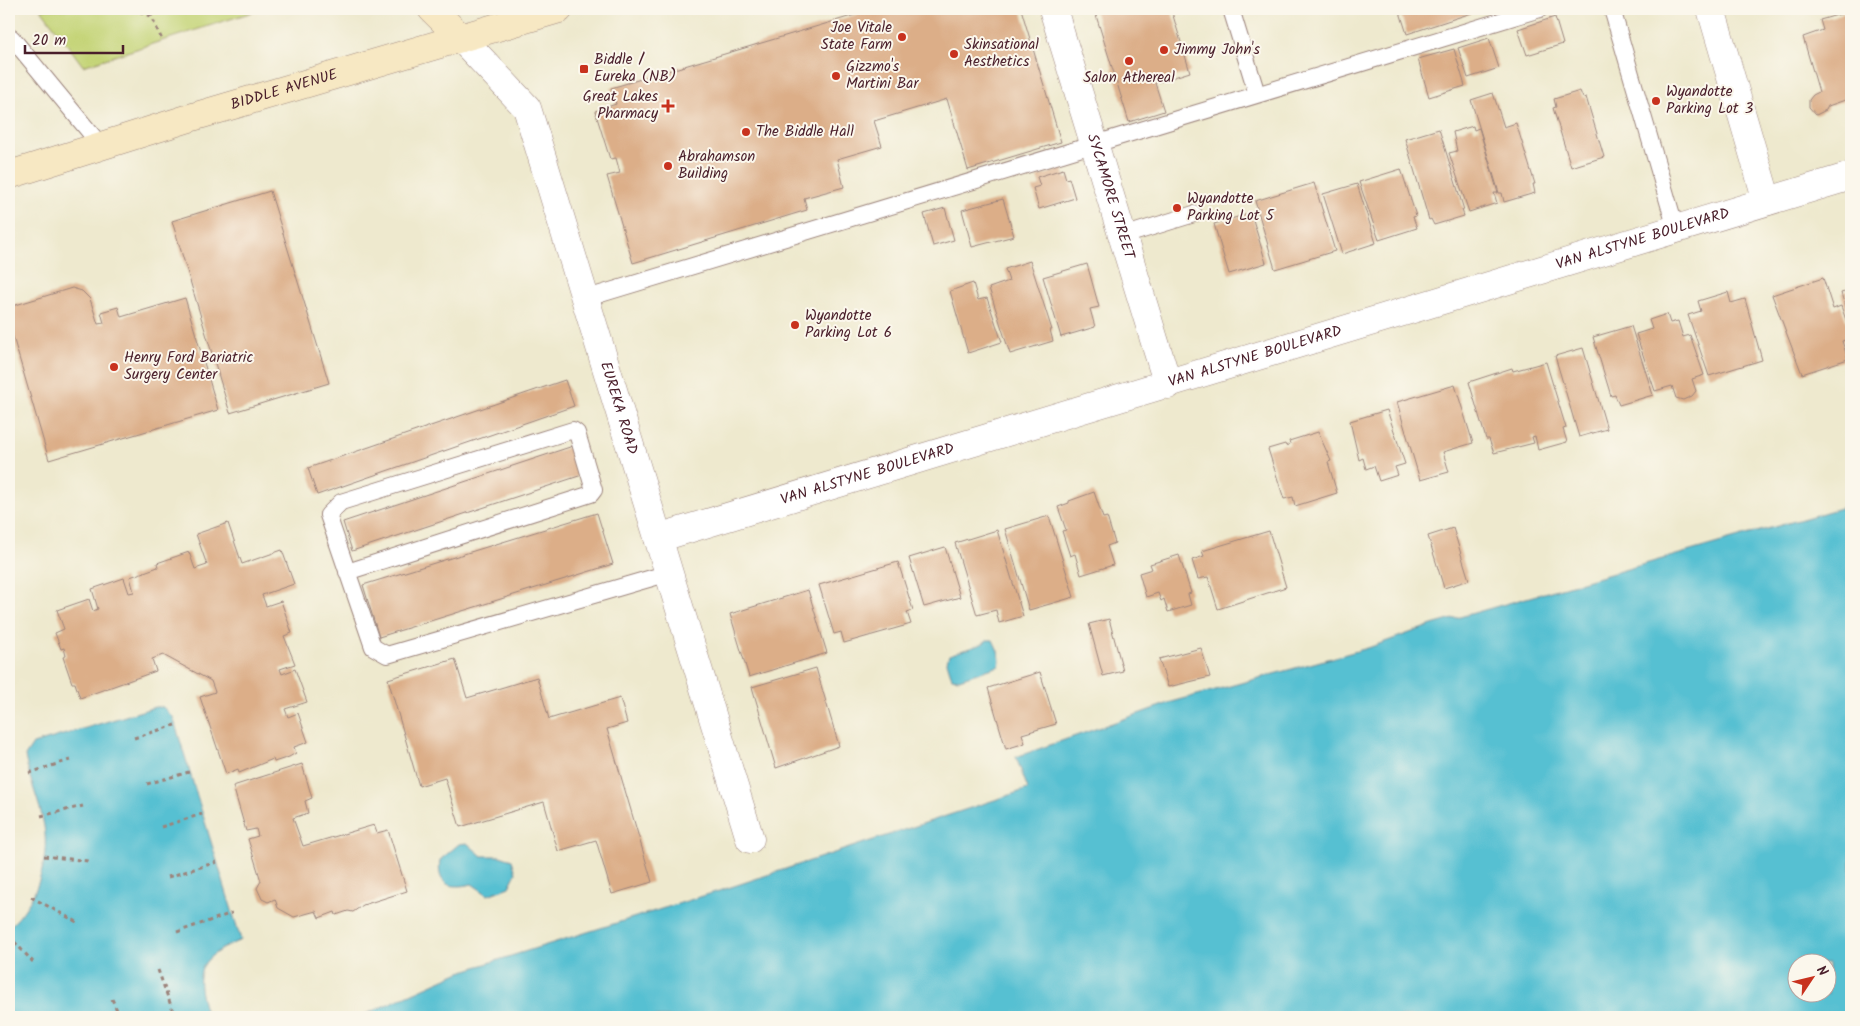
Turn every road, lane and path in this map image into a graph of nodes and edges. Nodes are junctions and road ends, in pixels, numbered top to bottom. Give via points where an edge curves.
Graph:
1 (133, 9) edge
2 (155, 9) edge
3 (432, 9) edge
4 (559, 9) edge
5 (1053, 9) edge
6 (1231, 9) edge
7 (1540, 9) edge
8 (1612, 9) edge
9 (1711, 9) edge
10 (151, 16) junction
11 (12, 38) dead end
12 (461, 38) junction
13 (164, 42) dead end
14 (1257, 94) junction
15 (1095, 143) junction
16 (102, 147) junction
17 (9, 175) edge
18 (1851, 176) edge
19 (1768, 201) junction
20 (1194, 214) dead end
21 (1676, 229) junction
22 (1123, 236) junction
23 (584, 299) junction
24 (1168, 385) junction
25 (658, 538) junction
26 (347, 572) junction
27 (669, 573) junction
28 (175, 725) dead end
29 (134, 738) dead end
30 (70, 760) dead end
31 (189, 772) dead end
32 (29, 773) dead end
33 (147, 784) dead end
34 (83, 806) dead end
35 (202, 814) dead end
36 (41, 816) dead end
37 (161, 827) dead end
38 (750, 839) dead end
39 (44, 856) dead end
40 (88, 860) dead end
41 (217, 862) dead end
42 (168, 877) dead end
43 (32, 897) dead end
44 (232, 913) dead end
45 (77, 922) dead end
46 (177, 932) dead end
47 (9, 936) edge
48 (33, 962) dead end
49 (158, 970) dead end
50 (112, 998) dead end
51 (120, 1017) edge
52 (175, 1017) edge

1 - 10 path
2 - 10 path
3 - 12 main road, EUREKA ROAD
4 - 12 main road, BIDDLE AVENUE
5 - 15 street, SYCAMORE STREET
6 - 14 lane
7 - 14 lane
8 - 21 lane
9 - 19 street
10 - 13 path
11 - 16 lane
12 - 16 main road, BIDDLE AVENUE
12 - 23 street, EUREKA ROAD via 527,108
14 - 15 lane
15 - 22 street, SYCAMORE STREET
15 - 23 lane
16 - 17 main road, BIDDLE AVENUE
18 - 19 street, VAN ALSTYNE BOULEVARD
19 - 21 street, VAN ALSTYNE BOULEVARD
20 - 22 lane
21 - 24 street, VAN ALSTYNE BOULEVARD
22 - 24 street, SYCAMORE STREET
23 - 25 street, EUREKA ROAD
24 - 25 street, VAN ALSTYNE BOULEVARD
25 - 27 street, EUREKA ROAD
26 - 26 lane via 328,515 341,502 573,430 577,432 594,490 591,494
26 - 27 lane via 372,646 387,655
27 - 38 street, EUREKA ROAD
28 - 29 path
30 - 32 path
31 - 33 path
34 - 36 path
35 - 37 path
39 - 40 path
41 - 42 path
43 - 45 path
44 - 46 path
47 - 48 path
49 - 52 path
50 - 51 path

